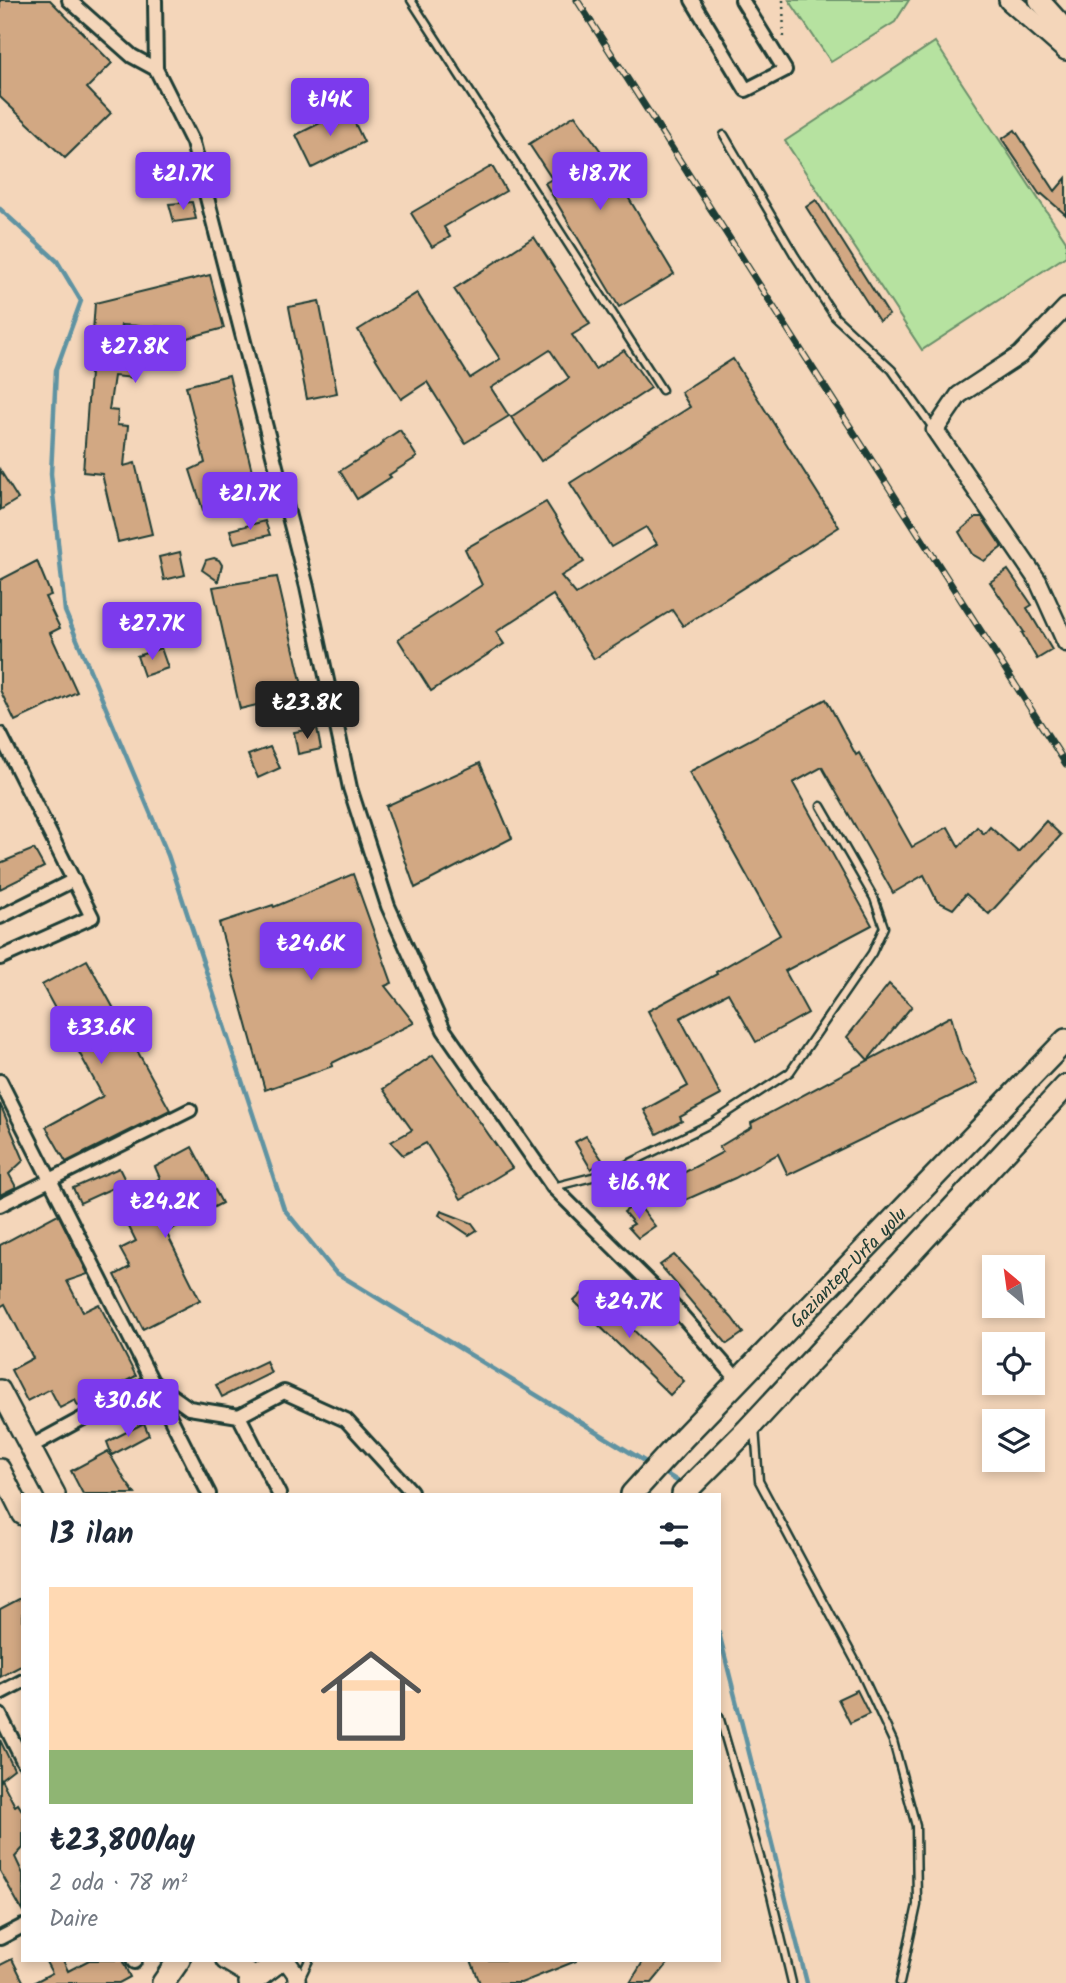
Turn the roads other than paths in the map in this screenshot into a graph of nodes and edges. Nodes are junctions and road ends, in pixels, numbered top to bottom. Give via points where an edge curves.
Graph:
1 (69, 0) edge
2 (155, 0) edge
3 (411, 0) edge
4 (692, 0) edge
5 (742, 0) edge
6 (1009, 0) edge
7 (1039, 0) edge
8 (1066, 30) edge
9 (1066, 50) edge
10 (156, 69) junction
11 (724, 135) dead end
12 (1066, 307) edge
13 (662, 390) dead end
14 (934, 430) junction
15 (1066, 643) edge
16 (0, 733) edge
17 (821, 806) dead end
18 (75, 880) junction
19 (0, 917) edge
20 (0, 958) edge
21 (1066, 1040) edge
22 (0, 1082) edge
23 (1066, 1086) edge
24 (190, 1110) dead end
25 (50, 1180) junction
26 (553, 1187) junction
27 (0, 1205) edge
28 (738, 1380) junction
29 (151, 1381) junction
30 (0, 1390) edge
31 (239, 1416) junction
32 (755, 1422) junction
33 (30, 1447) junction
34 (0, 1469) edge
35 (54, 1493) edge
36 (208, 1493) edge
37 (278, 1493) edge
38 (411, 1493) edge
39 (633, 1493) edge
40 (684, 1493) edge
41 (21, 1511) edge
42 (21, 1682) edge
43 (0, 1693) edge
44 (0, 1715) edge
45 (721, 1723) edge
46 (21, 1757) edge
47 (0, 1921) edge
48 (21, 1927) edge
49 (4, 1936) edge
50 (178, 1962) edge
51 (229, 1962) edge
52 (279, 1962) edge
53 (287, 1962) edge
54 (308, 1962) edge
55 (255, 1981) edge
56 (163, 1983) edge
57 (298, 1983) edge
58 (792, 1983) edge
59 (900, 1983) edge

1 - 10 street via 132,56
2 - 10 street
3 - 13 lane
4 - 5 street via 746,90 785,70
6 - 9 main road
7 - 8 main road
10 - 26 street via 192,143 307,587 350,788 388,906 444,1030
11 - 14 lane via 835,317 892,370
12 - 14 street via 1020,355 960,395
14 - 15 street via 1038,581
16 - 18 street
17 - 26 lane via 874,898 884,927 872,953 790,1072 712,1122 612,1172
18 - 19 street
18 - 20 street via 92,917
21 - 28 highway, Gaziantep-Urfa yolu
22 - 25 street
23 - 32 highway, Gaziantep-Urfa yolu
24 - 25 street
25 - 27 street
25 - 29 street
26 - 28 street via 677,1310
28 - 39 highway, Gaziantep-Urfa yolu
29 - 31 street via 189,1408
29 - 33 street
29 - 36 street
30 - 33 main road
31 - 37 street
31 - 38 street via 284,1392 346,1420
32 - 40 highway, Gaziantep-Urfa yolu
32 - 59 lane via 759,1481 858,1664 892,1741 916,1826 917,1905
33 - 35 main road
34 - 41 main road
42 - 43 street
44 - 46 street
45 - 58 lane
47 - 49 street
48 - 49 street
50 - 56 highway
51 - 55 main road
52 - 55 highway
53 - 57 street
54 - 57 lane

